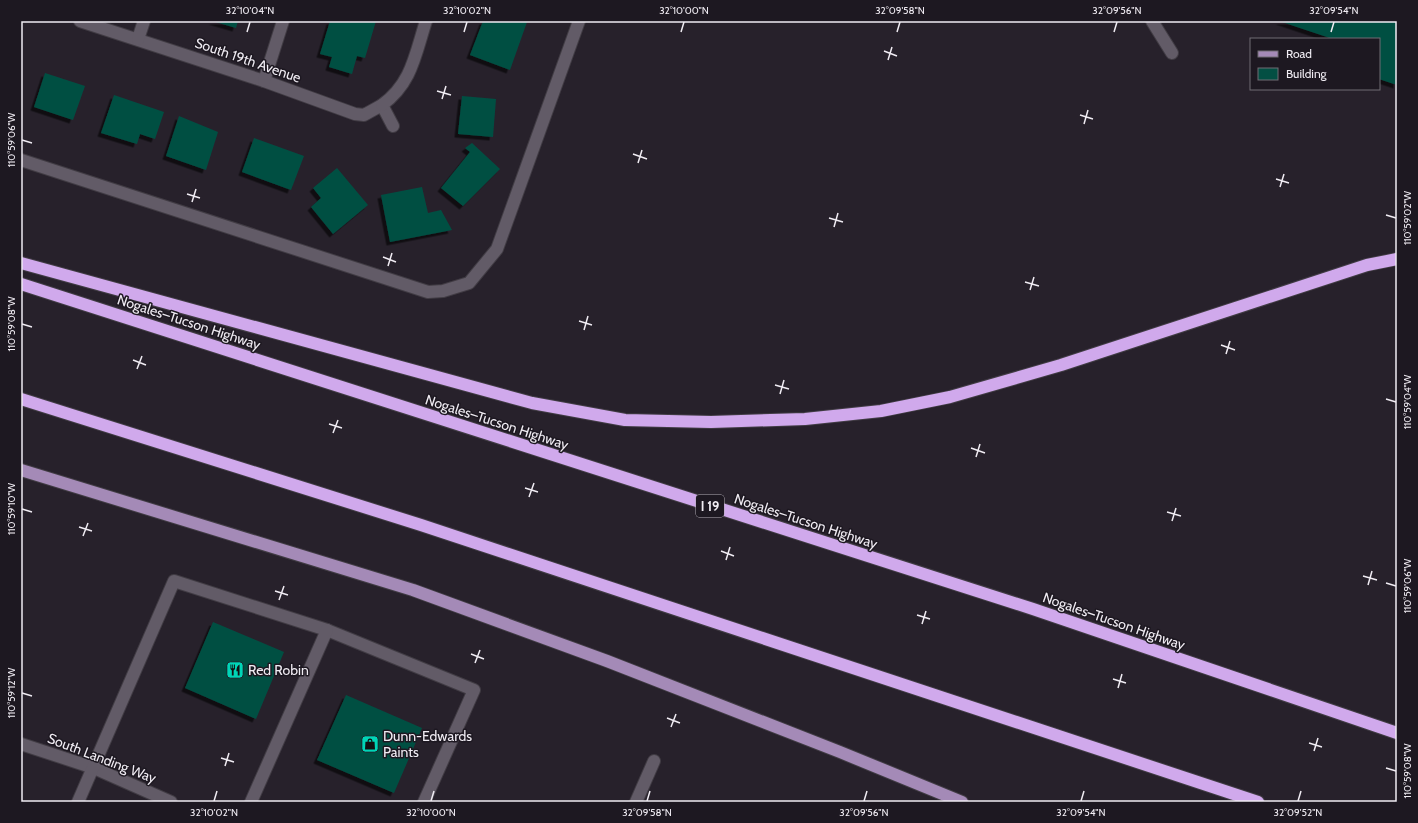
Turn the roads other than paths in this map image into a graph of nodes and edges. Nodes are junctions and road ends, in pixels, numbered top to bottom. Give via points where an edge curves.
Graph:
1 (80, 21) edge
2 (144, 21) edge
3 (283, 21) edge
4 (426, 21) edge
5 (579, 21) edge
6 (1152, 21) edge
7 (138, 39) junction
8 (1172, 53) dead end
9 (264, 81) junction
10 (382, 105) junction
11 (393, 126) dead end
12 (21, 160) edge
13 (1397, 259) edge
14 (21, 263) edge
15 (21, 284) edge
16 (21, 399) edge
17 (21, 470) edge
18 (327, 630) junction
19 (1397, 733) edge
20 (21, 744) edge
21 (654, 761) dead end
22 (94, 768) junction
23 (78, 802) edge
24 (171, 802) edge
25 (251, 802) edge
26 (424, 802) edge
27 (636, 802) edge
28 (962, 802) edge
29 (1258, 802) edge

1 - 7 street, South 19th Avenue
2 - 7 street
3 - 9 street
4 - 10 street, South 19th Avenue via 410,72 393,97
5 - 12 street via 497,249 469,283 443,291 428,292
6 - 8 street
7 - 9 street, South 19th Avenue
9 - 10 street, South 19th Avenue via 355,114 364,115
10 - 11 street
13 - 14 highway via 1367,265 1061,365 950,397 881,411 805,419 711,422 625,420 532,403
15 - 19 highway, Nogales–Tucson Highway / I 19 via 1033,609
16 - 29 highway via 421,525
17 - 28 main road via 414,590 833,749
18 - 22 street via 174,581
18 - 25 street
18 - 26 street via 474,690
20 - 22 street, South Landing Way
21 - 27 street
22 - 23 street
22 - 24 street, South Landing Way

